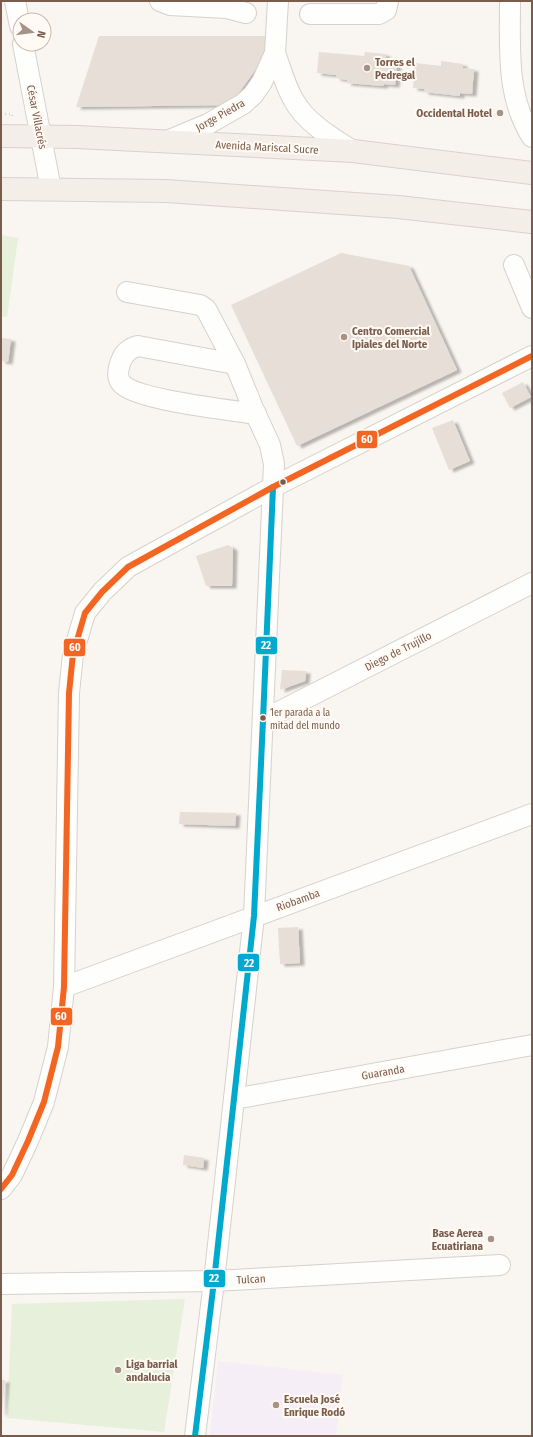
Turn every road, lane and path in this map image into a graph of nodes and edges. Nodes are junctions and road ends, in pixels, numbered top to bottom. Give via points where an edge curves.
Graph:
1 (15, 1) edge
2 (160, 1) edge
3 (278, 1) edge
4 (388, 1) edge
5 (510, 1) edge
6 (17, 12) edge
7 (246, 13) dead end
8 (310, 14) dead end
9 (25, 52) edge
10 (275, 54) junction
11 (1, 114) edge
12 (12, 114) dead end
13 (1, 136) edge
14 (41, 136) junction
15 (532, 137) edge
16 (165, 142) junction
17 (353, 151) junction
18 (532, 173) edge
19 (1, 189) edge
20 (51, 189) junction
21 (532, 222) edge
22 (514, 265) dead end
23 (127, 292) dead end
24 (532, 308) edge
25 (532, 356) edge
26 (235, 364) junction
27 (256, 414) junction
28 (272, 487) junction
29 (532, 583) edge
30 (263, 720) junction
31 (532, 814) edge
32 (254, 916) junction
33 (64, 987) junction
34 (532, 1045) edge
35 (234, 1099) junction
36 (1, 1189) edge
37 (500, 1265) dead end
38 (214, 1280) junction
39 (1, 1284) edge
40 (195, 1436) edge

1 - 6 street
2 - 7 street via 170,5 227,8
3 - 10 street, Jorge Piedra
4 - 8 street via 386,10 379,14
5 - 15 street via 510,64 516,104
9 - 14 street, César Villacrés
10 - 16 street, Jorge Piedra via 262,82 243,104 208,124
10 - 17 street, Jorge Piedra via 293,100 302,112 323,133
11 - 12 path
13 - 14 main road, Avenida Mariscal Sucre
14 - 16 main road, Avenida Mariscal Sucre
14 - 20 street, César Villacrés
16 - 17 main road, Avenida Mariscal Sucre
17 - 18 main road, Avenida Mariscal Sucre
19 - 20 main road
20 - 21 main road via 182,192 398,207
22 - 24 street
23 - 26 street via 200,305 206,309
25 - 28 street
26 - 27 street
26 - 27 street via 138,346 131,348 122,357 118,378 122,384 138,394
27 - 28 street via 270,445 274,464
28 - 30 street
28 - 33 street via 128,567 85,613 73,654 69,693
29 - 30 street, Diego de Trujillo
30 - 32 street
31 - 32 street, Riobamba
32 - 33 street, Riobamba
32 - 35 street
33 - 36 street via 58,1046 44,1102 12,1175
34 - 35 street, Guaranda
35 - 38 street
37 - 38 street, Tulcan
38 - 39 street, Tulcan
38 - 40 street

